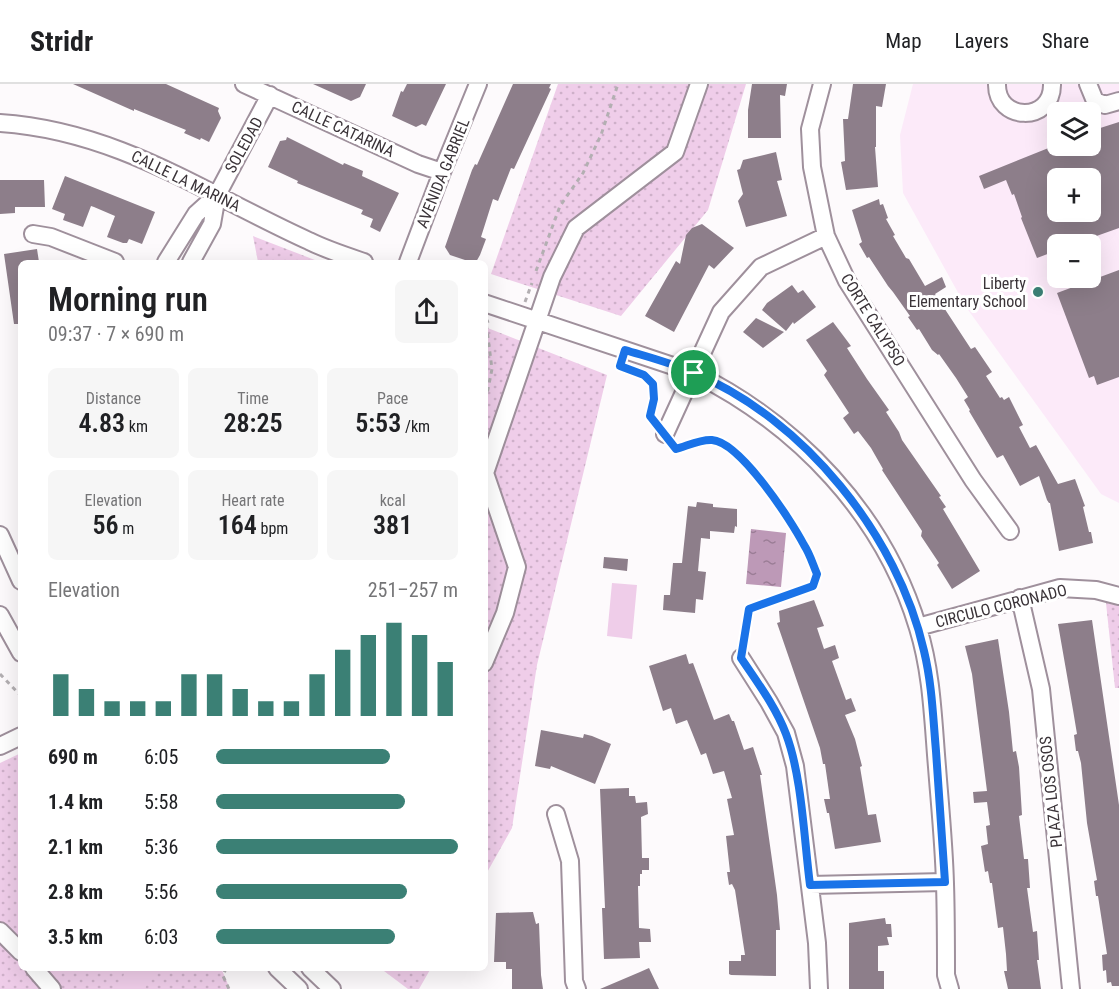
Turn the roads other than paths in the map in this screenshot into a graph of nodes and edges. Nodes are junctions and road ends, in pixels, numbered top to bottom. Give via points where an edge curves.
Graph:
1 (244, 84) edge
2 (478, 84) edge
3 (699, 84) edge
4 (822, 84) edge
5 (997, 84) edge
6 (1052, 84) edge
7 (1088, 84) edge
8 (270, 95) junction
9 (1119, 101) edge
10 (0, 123) edge
11 (442, 172) junction
12 (217, 195) junction
13 (33, 234) dead end
14 (826, 236) junction
15 (177, 245) junction
16 (193, 259) edge
17 (108, 260) edge
18 (167, 260) edge
19 (359, 260) edge
20 (409, 260) edge
21 (488, 304) edge
22 (537, 320) junction
23 (694, 373) junction
24 (665, 434) road end
25 (488, 464) edge
26 (488, 482) edge
27 (1010, 531) dead end
28 (0, 535) edge
29 (18, 574) edge
30 (1119, 596) edge
31 (1020, 598) junction
32 (0, 615) edge
33 (918, 627) junction
34 (18, 648) edge
35 (488, 653) edge
36 (741, 658) road end
37 (18, 737) edge
38 (0, 746) edge
39 (555, 814) dead end
40 (945, 882) junction
41 (810, 885) junction
42 (0, 931) edge
43 (18, 949) edge
44 (37, 971) edge
45 (280, 971) edge
46 (312, 971) edge
47 (52, 989) edge
48 (299, 989) edge
49 (332, 989) edge
50 (577, 989) edge
51 (819, 989) edge
52 (950, 989) edge
53 (1071, 989) edge

1 - 8 street, CALLE CATARINA
2 - 11 street, AVENIDA GABRIEL
3 - 22 street via 675,152 576,228
4 - 14 street, CORTE CALYPSO via 810,129 812,167
5 - 6 street via 1005,105 1021,113 1045,105
7 - 9 street via 1095,100 1105,105
8 - 11 street, CALLE CATARINA
8 - 12 street, SOLEDAD
10 - 12 street, CALLE LA MARINA via 33,127 126,151
11 - 20 street, AVENIDA GABRIEL
12 - 15 street, SOLEDAD via 196,214
12 - 16 street, SOLEDAD via 212,224
12 - 19 street, CALLE LA MARINA via 310,242
13 - 17 street via 51,237
14 - 23 street via 761,267 721,312
14 - 27 street, CORTE CALYPSO via 847,281 973,480
15 - 16 street
15 - 18 street, SOLEDAD
21 - 22 street
22 - 23 street
22 - 25 street
23 - 24 street
23 - 33 street via 768,417 832,476 883,547
26 - 35 street via 517,567 505,613
28 - 29 street
30 - 31 street, CIRCULO CORONADO via 1060,588
31 - 33 street, CIRCULO CORONADO
31 - 53 street, PLAZA LOS OSOS via 1041,689
32 - 34 street
33 - 40 street via 931,690
36 - 41 street via 786,733 795,766
37 - 38 street
39 - 50 street via 570,861
40 - 41 street
40 - 52 street via 946,975
41 - 51 street
42 - 43 street
44 - 47 street
45 - 48 street
46 - 49 street

